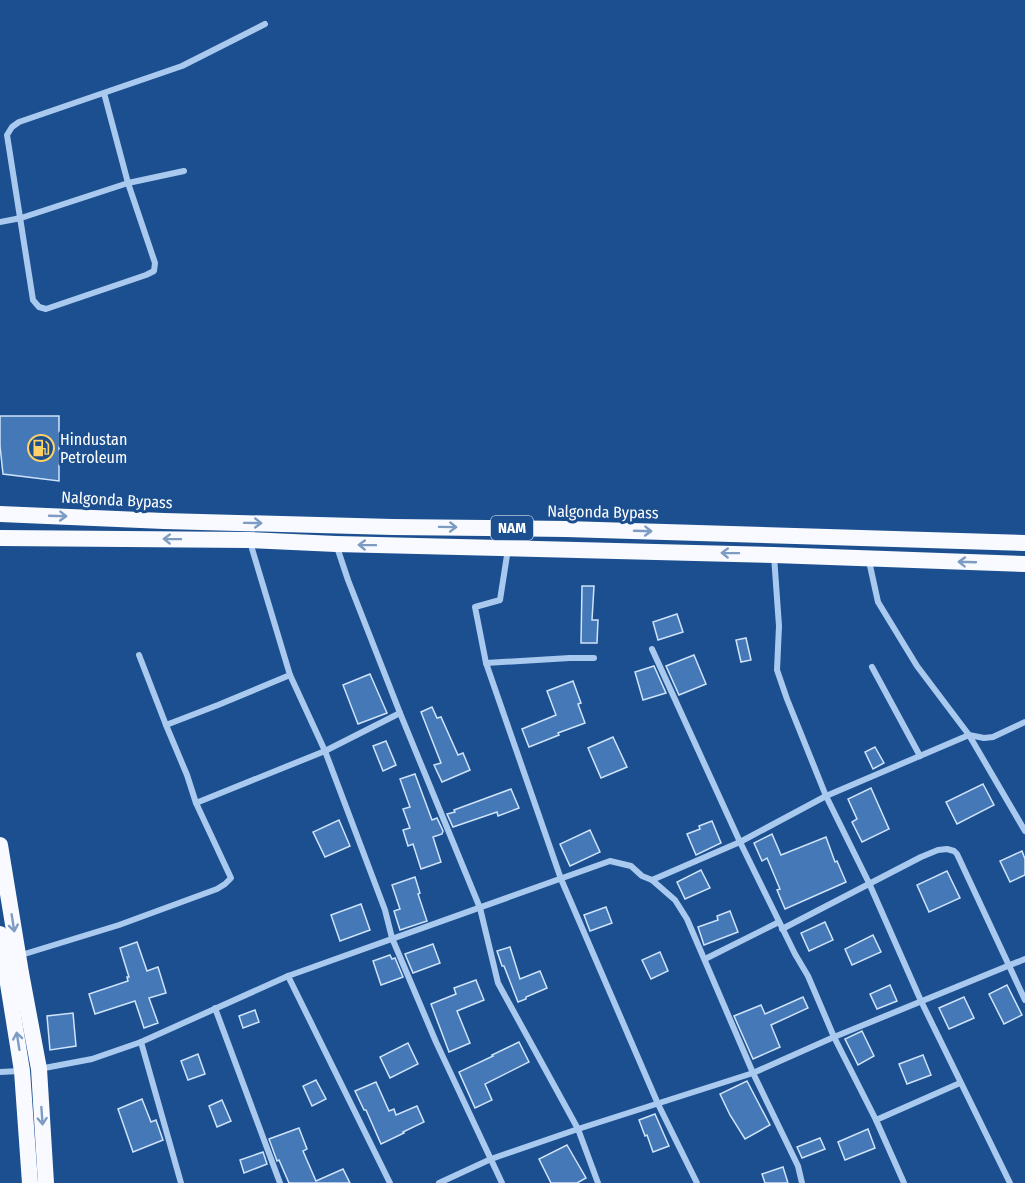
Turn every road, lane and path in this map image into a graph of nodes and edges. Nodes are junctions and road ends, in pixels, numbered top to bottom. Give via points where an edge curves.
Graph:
1 (265, 24) dead end
2 (104, 93) junction
3 (184, 171) dead end
4 (128, 183) junction
5 (21, 218) junction
6 (0, 222) edge
7 (0, 514) edge
8 (0, 538) edge
9 (249, 540) junction
10 (1025, 543) edge
11 (336, 544) junction
12 (508, 548) junction
13 (774, 555) junction
14 (868, 558) junction
15 (1025, 564) edge
16 (652, 649) dead end
17 (139, 655) dead end
18 (594, 658) dead end
19 (486, 663) junction
20 (872, 667) dead end
21 (290, 675) junction
22 (400, 713) junction
23 (1025, 722) edge
24 (166, 725) junction
25 (969, 735) junction
26 (325, 751) junction
27 (920, 756) junction
28 (826, 796) junction
29 (196, 803) junction
30 (1025, 831) edge
31 (740, 842) junction
32 (0, 845) edge
33 (561, 879) junction
34 (652, 880) junction
35 (869, 883) junction
36 (480, 908) junction
37 (781, 926) junction
38 (0, 934) edge
39 (392, 938) junction
40 (18, 956) junction
41 (705, 959) junction
42 (1025, 959) edge
43 (1009, 966) junction
44 (288, 976) junction
45 (1025, 1000) edge
46 (921, 1001) junction
47 (215, 1008) junction
48 (834, 1037) junction
49 (141, 1042) junction
50 (30, 1070) junction
51 (0, 1072) edge
52 (753, 1073) junction
53 (960, 1083) junction
54 (658, 1104) junction
55 (876, 1120) junction
56 (578, 1129) junction
57 (491, 1159) junction
58 (30, 1183) edge
59 (46, 1183) edge
60 (180, 1183) edge
61 (280, 1183) edge
62 (390, 1183) edge
63 (439, 1183) edge
64 (502, 1183) edge
65 (598, 1183) edge
66 (697, 1183) edge
67 (802, 1183) edge
68 (904, 1183) edge
69 (1010, 1183) edge

1 - 2 street via 182,66
2 - 4 street
2 - 5 street via 12,126 7,135
3 - 4 street
4 - 5 street
4 - 5 street via 155,263 154,271 46,309 33,300
5 - 6 street
7 -> 10 highway, Nalgonda Bypass / NAM
9 -> 8 highway, NAM
9 - 11 highway, NAM
9 - 21 street
12 -> 11 highway, NAM
11 - 22 street
13 -> 12 highway, NAM
12 - 19 street via 500,600 475,607
13 - 14 highway, NAM
13 - 28 street via 779,626 777,670
15 -> 14 highway, NAM
14 - 25 street via 878,602 917,666
16 - 31 street
17 - 24 street
18 - 19 street
19 - 33 street
20 - 27 street
21 - 24 street
21 - 26 street
22 - 26 street
22 - 36 street
23 - 25 street via 993,737
24 - 29 street
25 - 27 street
25 - 30 street
26 - 29 street
26 - 39 street
27 - 28 street
28 - 31 street
28 - 35 street
29 - 40 street via 231,878 225,884 119,925
31 - 34 street
31 - 37 street
32 -> 40 highway
33 - 34 street via 610,861 631,866
33 - 36 street
33 - 54 street
34 - 41 street via 675,900
35 - 37 street
35 - 43 street via 938,850 954,851
35 - 46 street
36 - 39 street
36 - 56 street via 498,983
37 - 41 street
37 - 48 street
50 -> 38 highway
39 - 44 street
39 - 57 street
40 - 50 highway
41 - 52 street
42 - 43 street
43 - 45 street
43 - 46 street
44 - 47 street
44 - 62 street
46 - 48 street
46 - 53 street
47 - 49 street
47 - 61 street
48 - 52 street
48 - 55 street
49 - 50 street via 92,1059
49 - 60 street
50 - 51 street
50 - 58 highway
50 -> 59 highway
52 - 54 street
52 - 67 street via 798,1166
53 - 55 street
53 - 69 street
54 - 56 street
54 - 66 street
55 - 68 street
56 - 57 street
56 - 65 street
57 - 63 street
57 - 64 street

